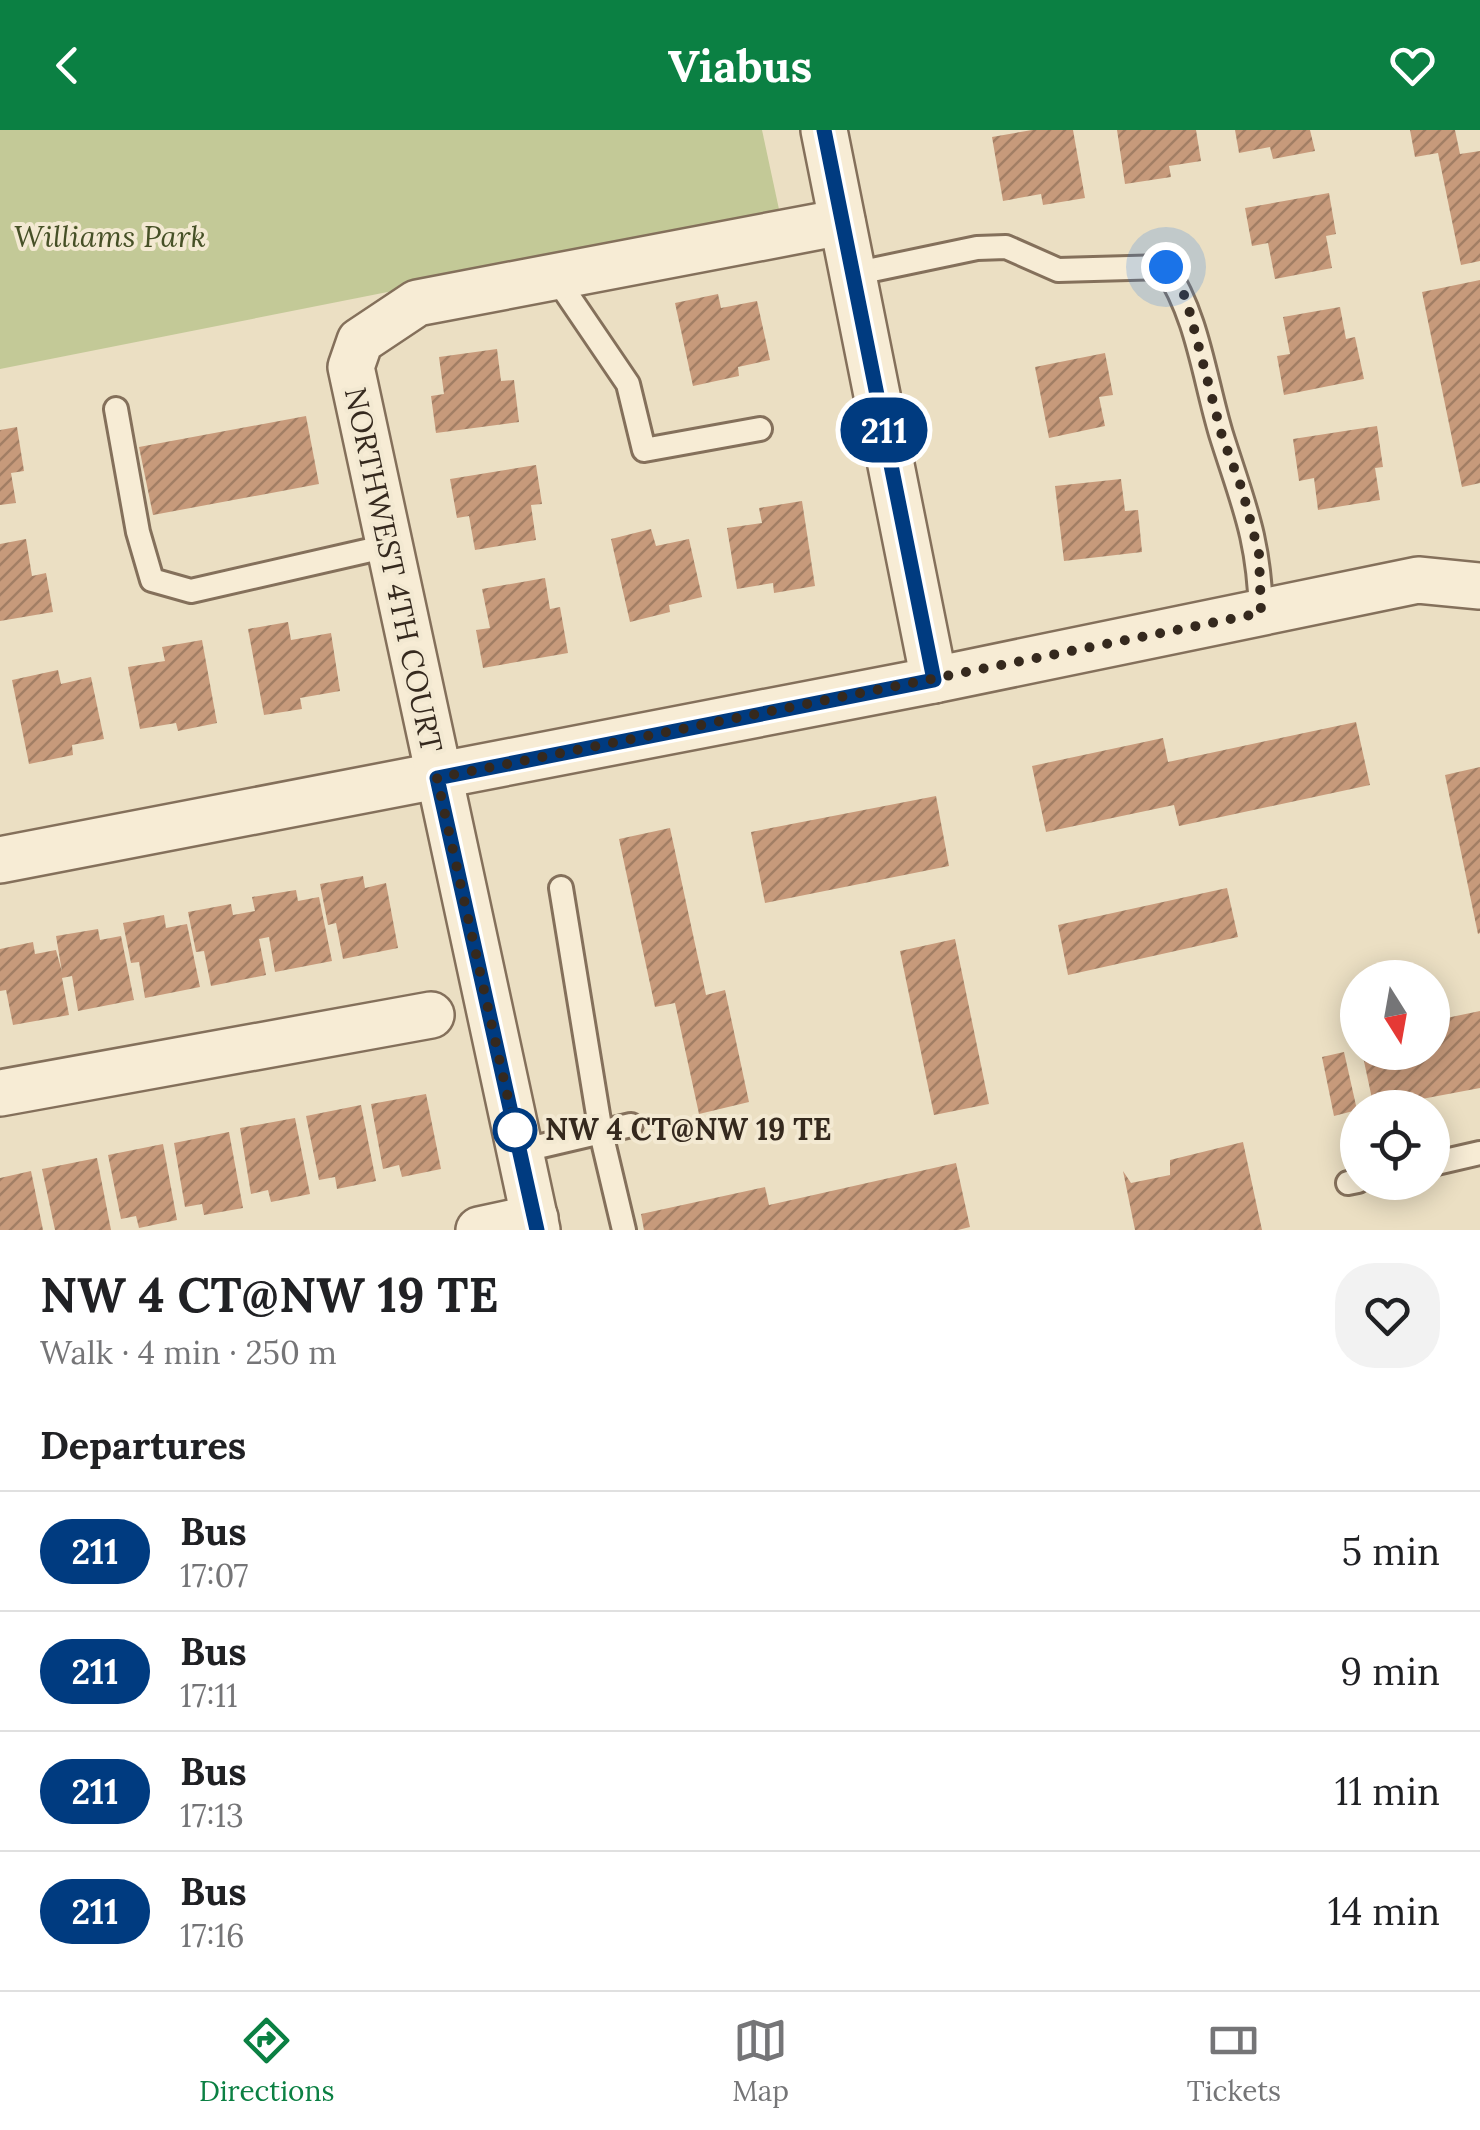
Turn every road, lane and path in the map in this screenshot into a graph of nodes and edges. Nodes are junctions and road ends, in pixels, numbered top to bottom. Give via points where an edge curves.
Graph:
1 (824, 130) edge
2 (842, 222) junction
3 (853, 274) junction
4 (556, 278) junction
5 (116, 409) dead end
6 (760, 428) dead end
7 (388, 546) junction
8 (1480, 586) edge
9 (1261, 613) junction
10 (934, 680) junction
11 (437, 778) junction
12 (0, 860) edge
13 (561, 888) dead end
14 (431, 1015) dead end
15 (0, 1093) edge
16 (631, 1125) dead end
17 (601, 1133) junction
18 (520, 1151) junction
19 (1480, 1153) edge
20 (1450, 1160) edge
21 (536, 1224) edge
22 (479, 1230) edge
23 (624, 1230) edge

1 - 2 street
2 - 3 street
2 - 4 street, NORTHWEST 4TH COURT
3 - 9 lane via 1006,247 1058,270 1166,267 1186,298 1242,489 1259,554
3 - 10 street
4 - 6 lane via 628,384 644,450
4 - 7 street, NORTHWEST 4TH COURT via 417,304 360,341 350,367
5 - 7 lane via 152,580 191,591
7 - 11 street, NORTHWEST 4TH COURT
8 - 9 street via 1418,580
9 - 10 street
10 - 11 street
11 - 12 street
11 - 18 street, NORTHWEST 4TH COURT
13 - 17 lane
14 - 15 street
16 - 17 lane
17 - 18 lane
17 - 23 lane
18 - 21 street, NORTHWEST 4TH COURT
19 - 20 lane
21 - 22 street

